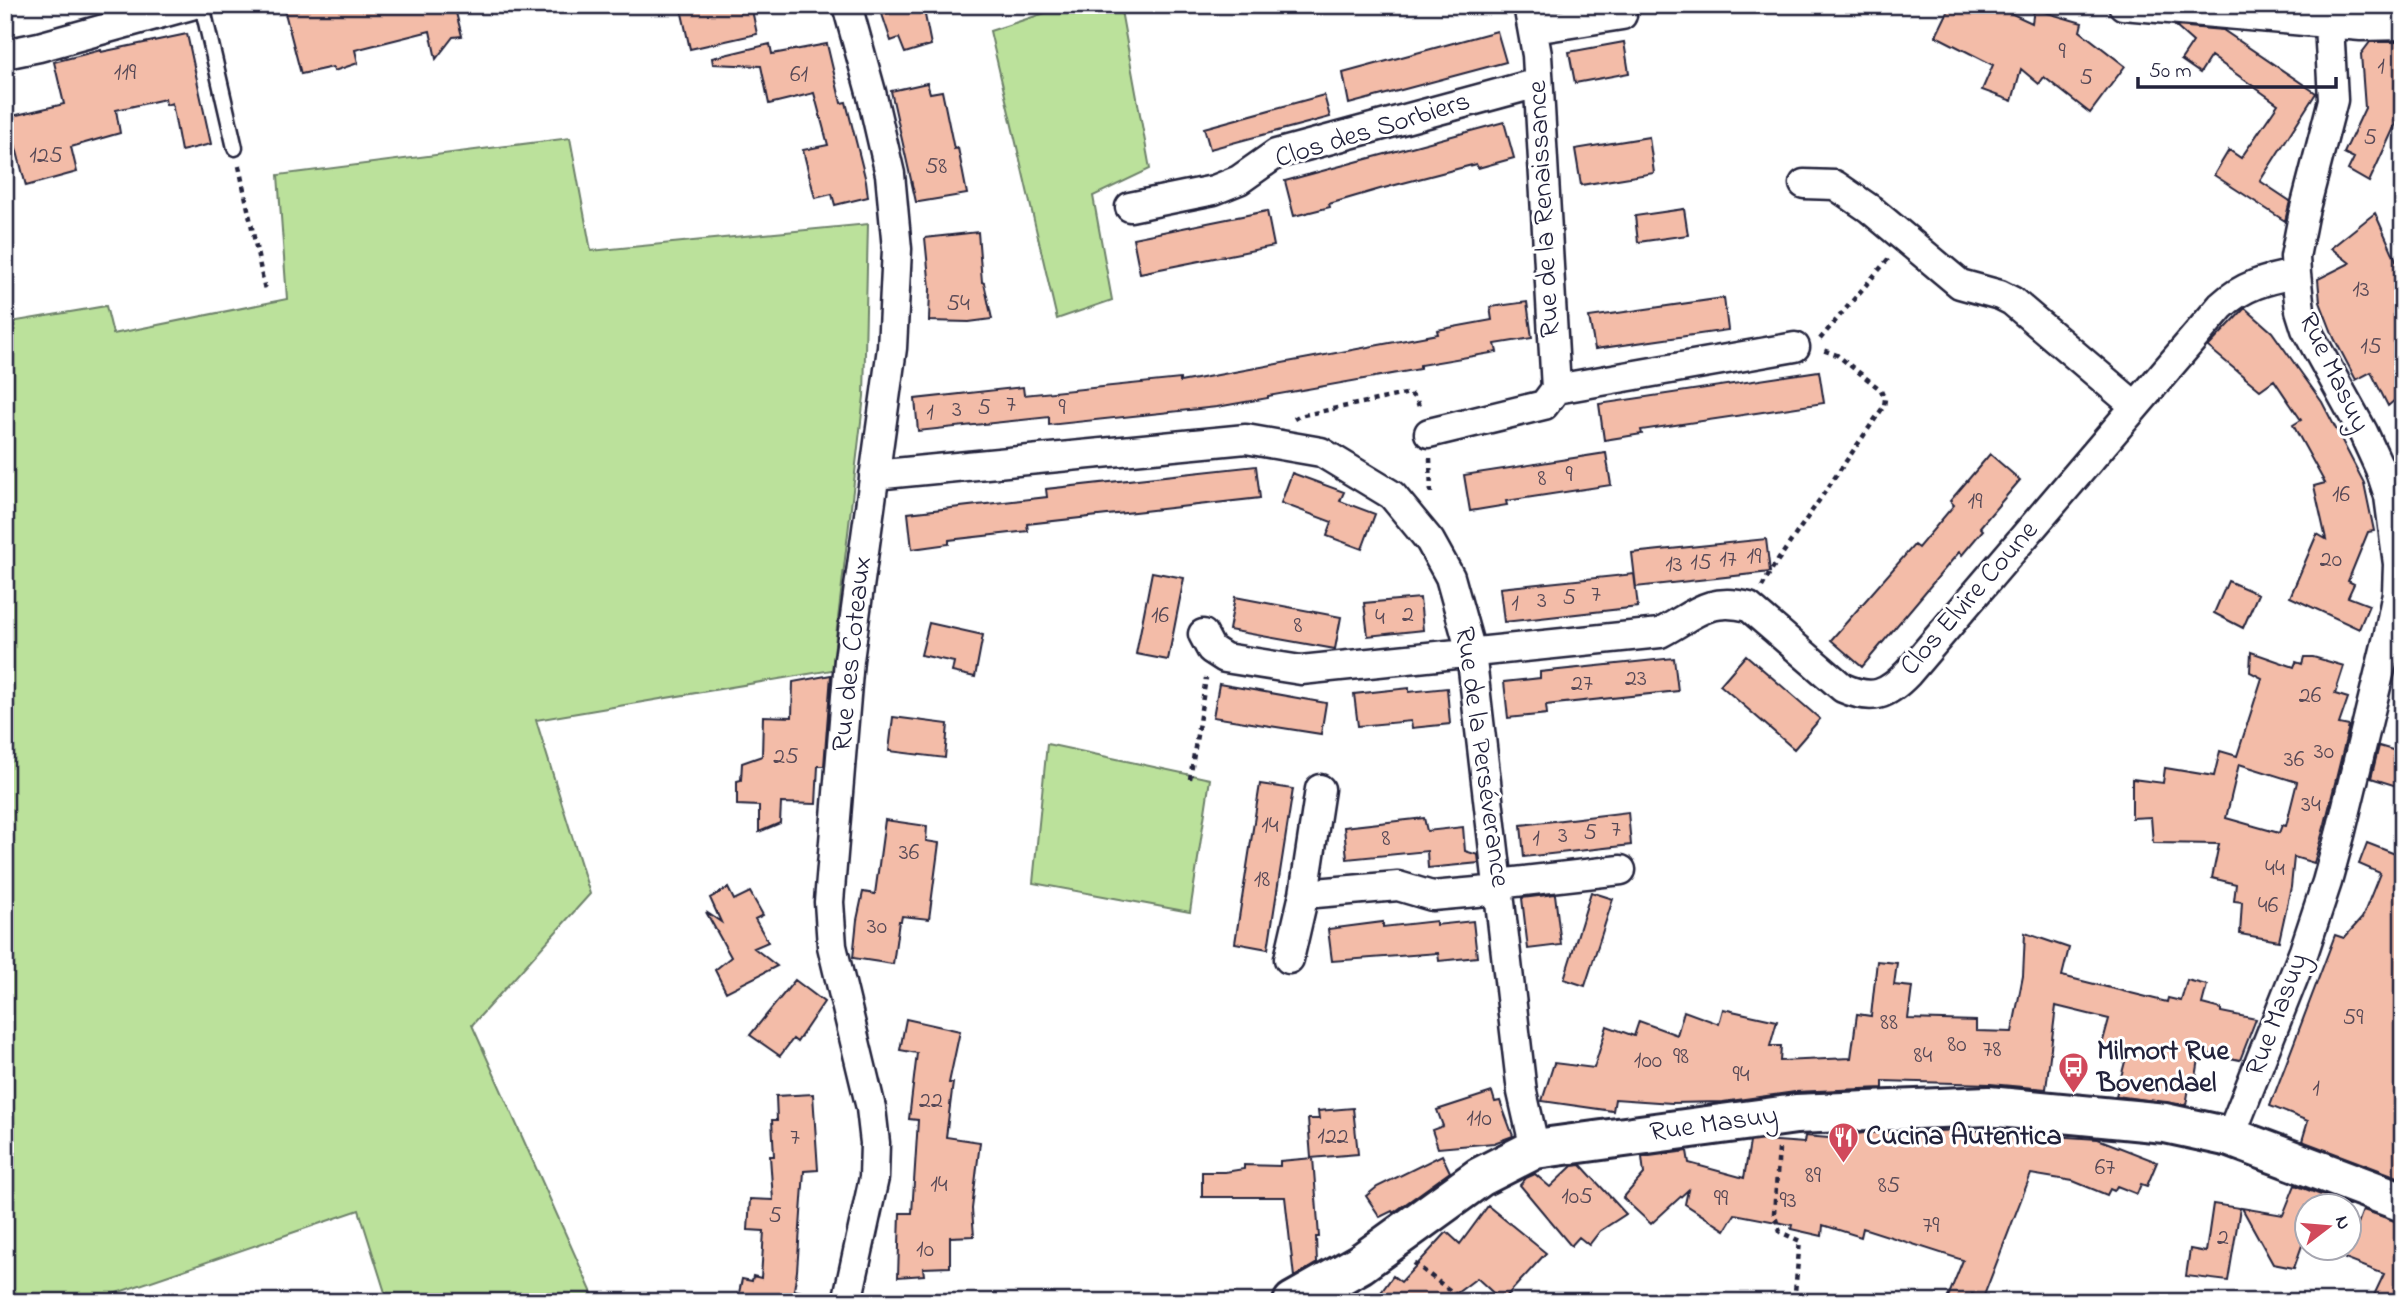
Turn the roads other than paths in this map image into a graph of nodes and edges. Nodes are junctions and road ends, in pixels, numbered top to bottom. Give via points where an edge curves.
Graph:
1 (191, 5) edge
2 (202, 5) edge
3 (847, 5) edge
4 (2123, 5) edge
5 (1622, 15) dead end
6 (2328, 15) edge
7 (1531, 17) edge
8 (2403, 25) edge
9 (5, 54) edge
10 (1538, 83) junction
11 (235, 148) road end
12 (1804, 184) dead end
13 (1130, 207) dead end
14 (2296, 274) junction
15 (1804, 347) road end
16 (1556, 389) junction
17 (2135, 407) junction
18 (1429, 433) road end
19 (874, 475) junction
20 (1207, 642) road end
21 (1472, 652) junction
22 (1320, 789) dead end
23 (1621, 870) dead end
24 (1499, 887) junction
25 (1304, 894) junction
26 (1289, 959) dead end
27 (2230, 1137) junction
28 (1535, 1149) junction
29 (2403, 1202) edge
30 (847, 1302) edge
31 (1293, 1302) edge

1 - 9 street
2 - 11 lane
3 - 19 street, Rue des Coteaux via 890,174 897,249 892,348
4 - 6 street
5 - 7 street, Rue de la Renaissance
6 - 8 street via 2361,26
6 - 14 street, Rue Masuy via 2333,100 2303,216
7 - 10 street, Rue de la Renaissance
10 - 13 street, Clos des Sorbiers via 1276,154 1239,180 1214,190
10 - 16 street, Rue de la Renaissance
12 - 17 street via 1835,185 1852,194 1960,284 2012,301
14 - 17 street, Clos Elvire Coune via 2272,278 2234,294
14 - 27 street, Rue Masuy via 2306,329 2362,432 2389,496 2397,593 2327,882
15 - 16 street
16 - 18 street via 1544,405
17 - 21 street, Clos Elvire Coune via 1888,691 1874,696 1843,688 1749,607 1737,604 1702,607 1660,633
19 - 21 street, Rue de la Perséverance via 1236,439 1321,452 1392,495 1430,541 1450,577
19 - 30 street, Rue des Coteaux via 849,660 829,902 832,946 871,1108 875,1143 874,1178
20 - 21 street via 1226,658 1301,670
21 - 24 street, Rue de la Perséverance
22 - 25 street
23 - 24 street
24 - 25 street via 1432,896 1398,886
24 - 28 street, Rue de la Perséverance via 1522,1091
25 - 26 street
27 - 28 street, Rue Masuy via 2165,1123 1988,1106 1782,1115
27 - 29 street
28 - 31 street, Rue Masuy via 1480,1177 1360,1264

